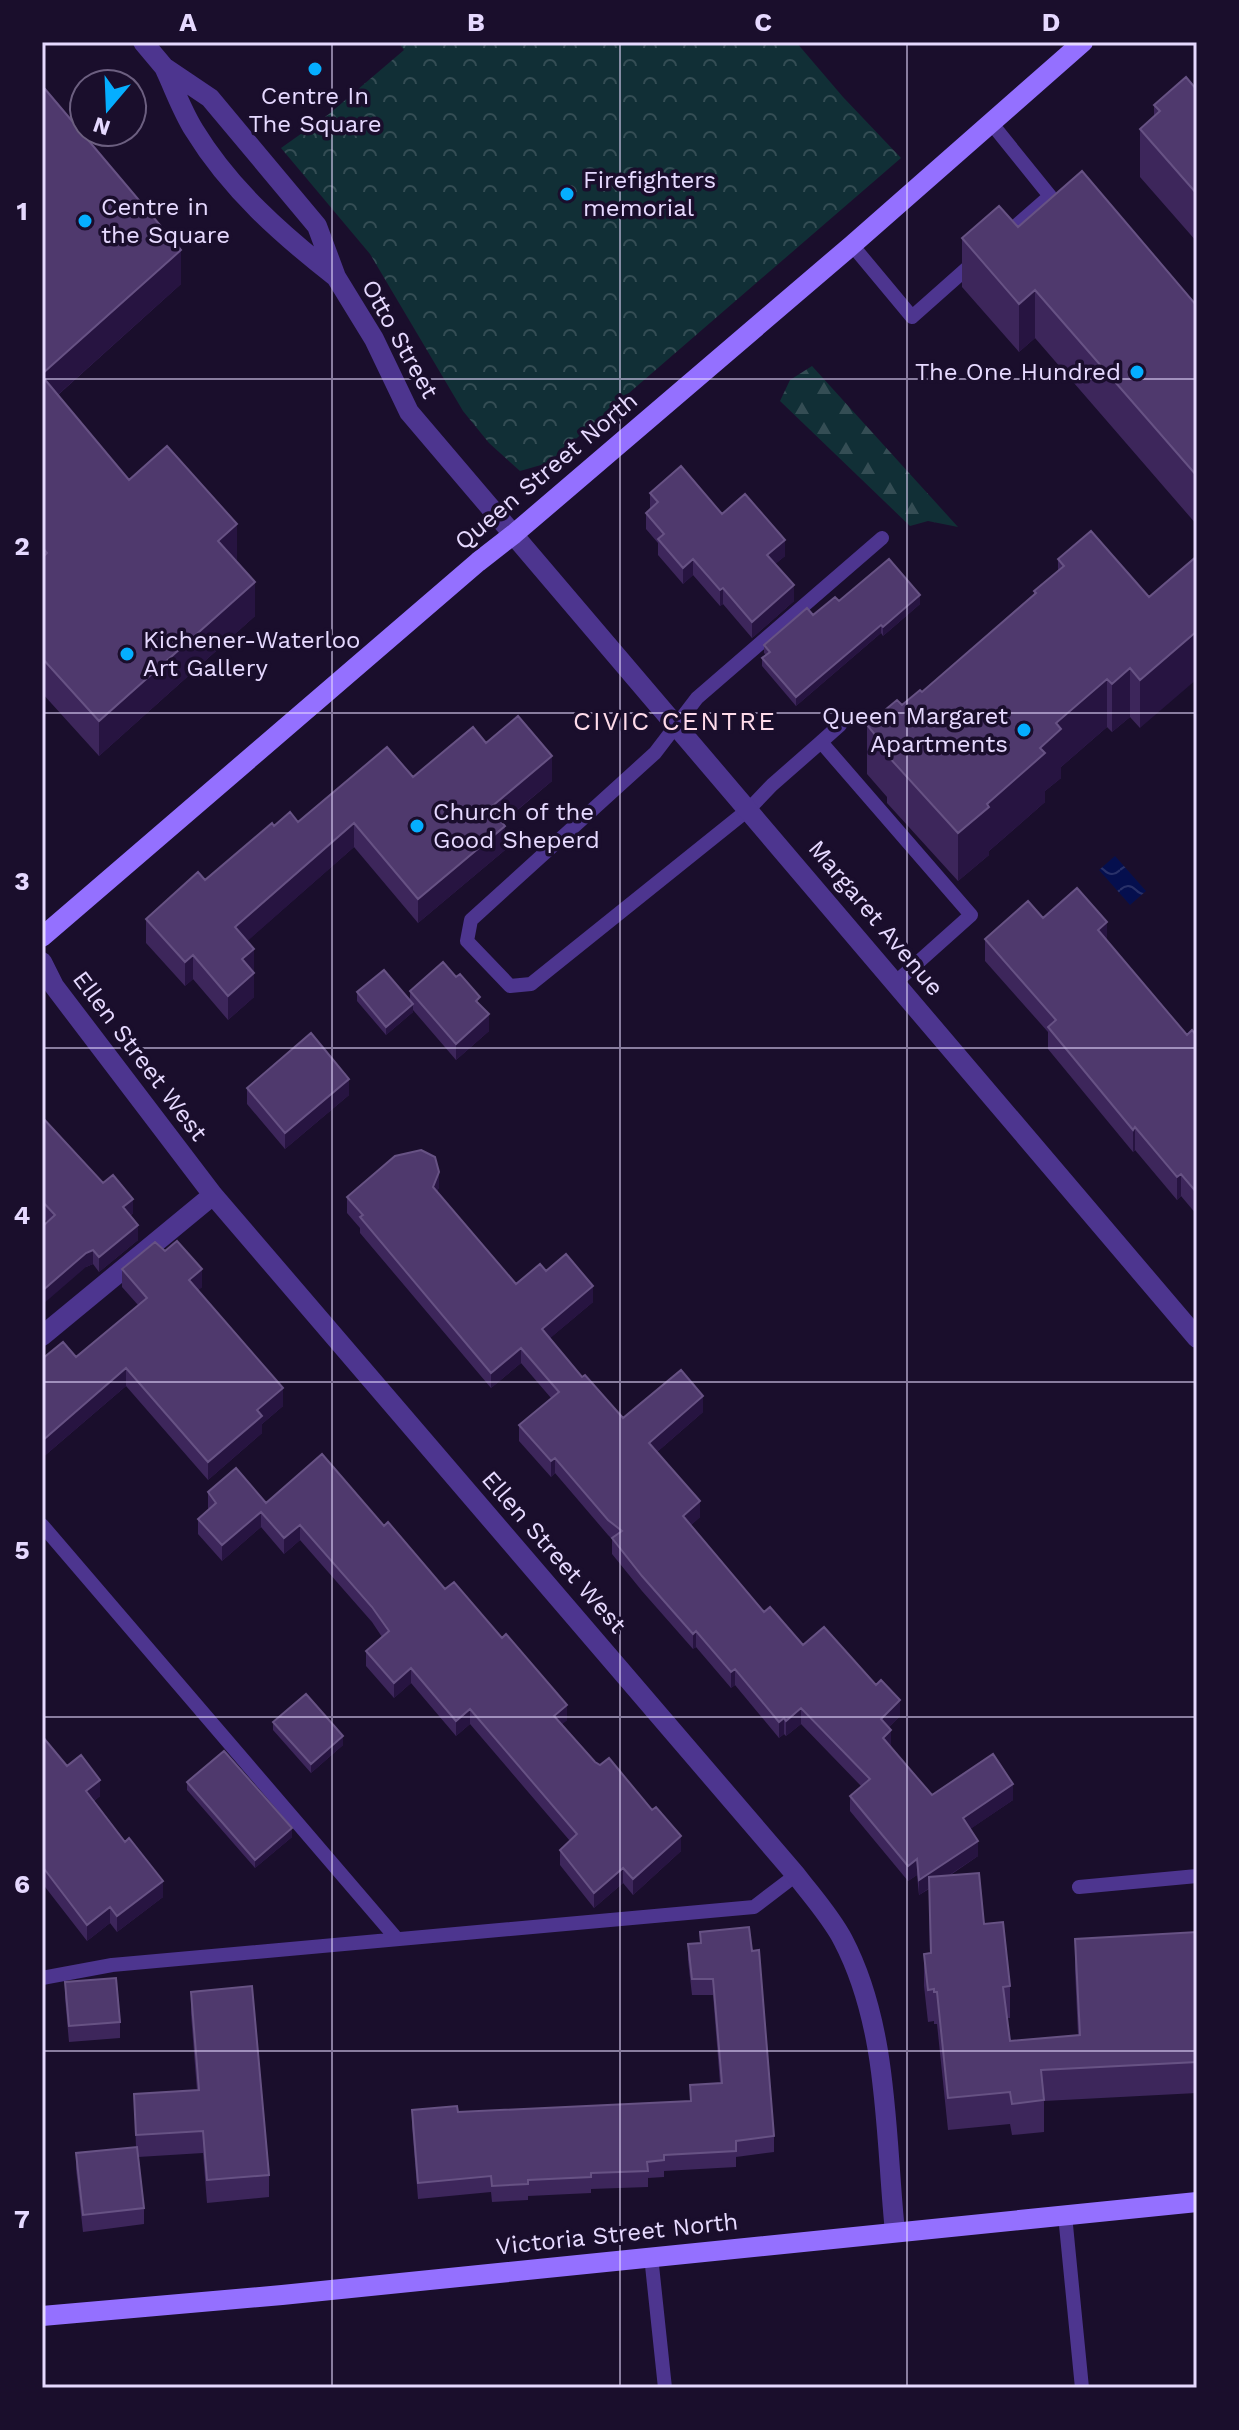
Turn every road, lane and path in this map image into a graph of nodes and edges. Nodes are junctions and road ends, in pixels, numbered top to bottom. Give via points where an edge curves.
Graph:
1 (143, 42) edge
2 (1083, 42) edge
3 (164, 67) junction
4 (992, 124) junction
5 (852, 245) junction
6 (336, 277) junction
7 (514, 534) junction
8 (882, 538) dead end
9 (840, 725) dead end
10 (677, 728) junction
11 (821, 742) junction
12 (749, 809) junction
13 (42, 937) edge
14 (42, 962) edge
15 (896, 982) junction
16 (213, 1195) junction
17 (42, 1336) edge
18 (1197, 1338) edge
19 (42, 1525) edge
20 (796, 1875) junction
21 (1197, 1876) edge
22 (1079, 1887) dead end
23 (397, 1939) junction
24 (42, 1978) edge
25 (1197, 2202) edge
26 (1065, 2215) junction
27 (895, 2232) junction
28 (651, 2256) junction
29 (42, 2316) edge
30 (665, 2388) edge
31 (1082, 2388) edge

1 - 3 street, Otto Street
2 - 4 street, Queen Street North
3 - 6 street, Otto Street via 193,129 235,187 290,242
3 - 6 street, Otto Street via 210,98 317,226
4 - 5 street, Queen Street North
4 - 5 lane via 1050,196 912,317
5 - 7 street, Queen Street North
6 - 7 street, Otto Street via 409,412
7 - 10 street, Margaret Avenue
7 - 13 street, Queen Street North
8 - 10 lane via 697,698
9 - 11 lane
10 - 12 street, Margaret Avenue
10 - 12 lane via 471,920 467,941 510,986 531,984
11 - 12 lane
11 - 15 lane via 971,915
12 - 15 street, Margaret Avenue
14 - 16 street, Ellen Street West via 54,986
15 - 18 street, Margaret Avenue
16 - 17 street
16 - 20 street, Ellen Street West
19 - 23 lane
20 - 23 lane via 754,1907
20 - 27 street, Ellen Street West via 842,1938 865,1994 881,2062
21 - 22 lane
23 - 24 lane via 112,1965
25 - 26 street, Victoria Street North
26 - 27 street, Victoria Street North
26 - 31 lane
27 - 28 street, Victoria Street North
28 - 29 street, Victoria Street North
28 - 30 lane

